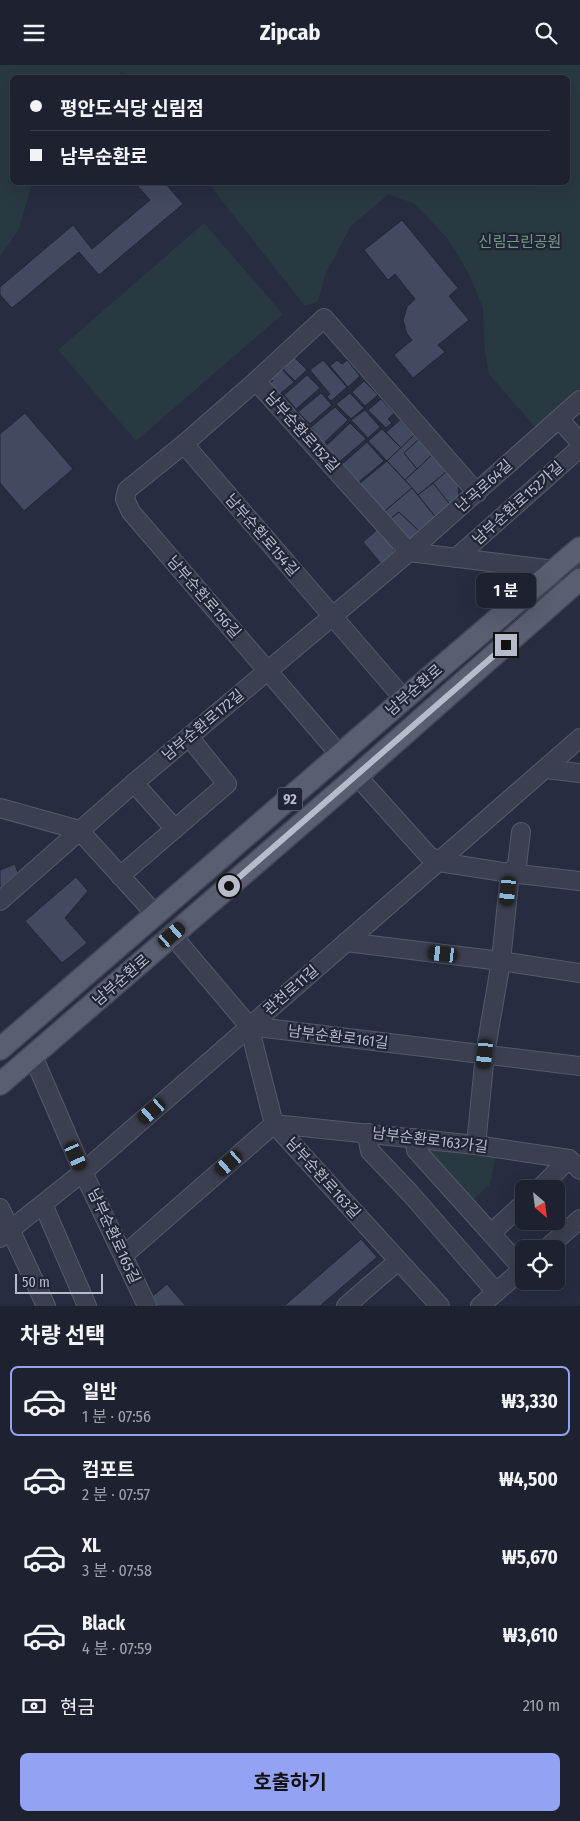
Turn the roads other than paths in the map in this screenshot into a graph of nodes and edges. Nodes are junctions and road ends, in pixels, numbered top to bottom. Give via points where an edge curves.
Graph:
1 (256, 381) junction
2 (580, 401) edge
3 (559, 419) junction
4 (580, 442) edge
5 (184, 444) junction
6 (580, 448) edge
7 (477, 493) junction
8 (580, 548) edge
9 (409, 553) junction
10 (456, 558) junction
11 (555, 570) junction
12 (580, 573) edge
13 (580, 579) edge
14 (332, 616) junction
15 (268, 670) junction
16 (404, 699) junction
17 (188, 737) junction
18 (580, 738) edge
19 (340, 755) junction
20 (546, 769) junction
21 (580, 773) edge
22 (357, 776) junction
23 (134, 783) junction
24 (0, 808) edge
25 (175, 829) junction
26 (79, 830) junction
27 (521, 832) dead end
28 (439, 862) junction
29 (510, 873) junction
30 (120, 876) junction
31 (580, 881) edge
32 (0, 901) edge
33 (156, 915) junction
34 (172, 935) junction
35 (346, 942) junction
36 (501, 961) junction
37 (580, 973) edge
38 (249, 1026) junction
39 (0, 1049) edge
40 (485, 1054) junction
41 (33, 1056) junction
42 (580, 1065) edge
43 (0, 1084) edge
44 (274, 1124) junction
45 (369, 1133) junction
46 (414, 1138) junction
47 (476, 1145) junction
48 (575, 1165) edge
49 (84, 1172) junction
50 (552, 1180) edge
51 (43, 1204) junction
52 (0, 1208) edge
53 (515, 1211) edge
54 (580, 1219) edge
55 (491, 1233) junction
56 (5, 1234) edge
57 (556, 1240) edge
58 (124, 1255) junction
59 (515, 1259) edge
60 (398, 1261) junction
61 (515, 1275) edge
62 (496, 1292) junction
63 (46, 1306) edge
64 (87, 1306) edge
65 (147, 1306) edge
66 (346, 1306) edge
67 (440, 1306) edge
68 (480, 1306) edge

1 - 5 street
1 - 7 street, 남부순환로152길 via 324,318
1 - 9 street, 남부순환로152길
2 - 3 street, 난곡로64길
3 - 4 street
3 - 7 street, 난곡로64길
5 - 14 street, 남부순환로154길
5 - 15 street, 남부순환로156길 via 127,490 125,499 131,512
6 - 10 street, 남부순환로152가길
7 - 9 street, 난곡로64길
8 - 11 main road, 남부순환로 / 92
9 - 10 street
9 - 14 street, 남부순환로172길
10 - 11 street
11 - 12 street
11 - 16 main road, 남부순환로 / 92
13 - 22 main road, 남부순환로 / 92
14 - 15 street, 남부순환로172길
14 - 16 street, 남부순환로154길
15 - 17 street, 남부순환로172길
15 - 19 street, 남부순환로156길
16 - 19 main road, 남부순환로 / 92
17 - 23 street, 남부순환로172길
17 - 25 street via 227,784
18 - 20 street, 관천로11길
19 - 33 main road, 남부순환로 / 92
20 - 21 street
20 - 28 street, 관천로11길
22 - 28 street via 428,855
22 - 34 main road, 남부순환로 / 92
23 - 25 street
23 - 26 street, 남부순환로172길
24 - 26 street
25 - 30 street
26 - 30 street
26 - 32 street, 남부순환로172길
27 - 29 street via 517,865
28 - 29 street
28 - 35 street, 관천로11길
29 - 31 street
29 - 36 street
30 - 33 street
33 - 39 main road, 남부순환로 / 92
34 - 38 street
34 - 41 main road, 남부순환로 / 92
35 - 36 street
35 - 38 street, 관천로11길
36 - 37 street
36 - 40 street
38 - 40 street, 남부순환로161길
38 - 44 street, 남부순환로163길
38 - 49 street, 관천로11길
40 - 42 street, 남부순환로161길
40 - 47 street
41 - 43 main road, 남부순환로 / 92
41 - 49 street, 남부순환로165길
44 - 45 street, 남부순환로163가길
44 - 58 street
44 - 60 street, 남부순환로163길
45 - 46 street, 남부순환로163가길
45 - 62 street via 370,1151
46 - 47 street, 남부순환로163가길
46 - 55 street via 416,1150
47 - 48 street, 남부순환로163가길
48 - 50 street
49 - 51 street, 관천로11길
49 - 58 street, 남부순환로165길
51 - 56 street, 관천로11길
51 - 64 street
52 - 56 street
53 - 55 street
54 - 57 street
55 - 59 street
56 - 63 street
58 - 65 street, 남부순환로165길
60 - 66 street
60 - 67 street, 남부순환로163길
61 - 62 street
62 - 68 street

